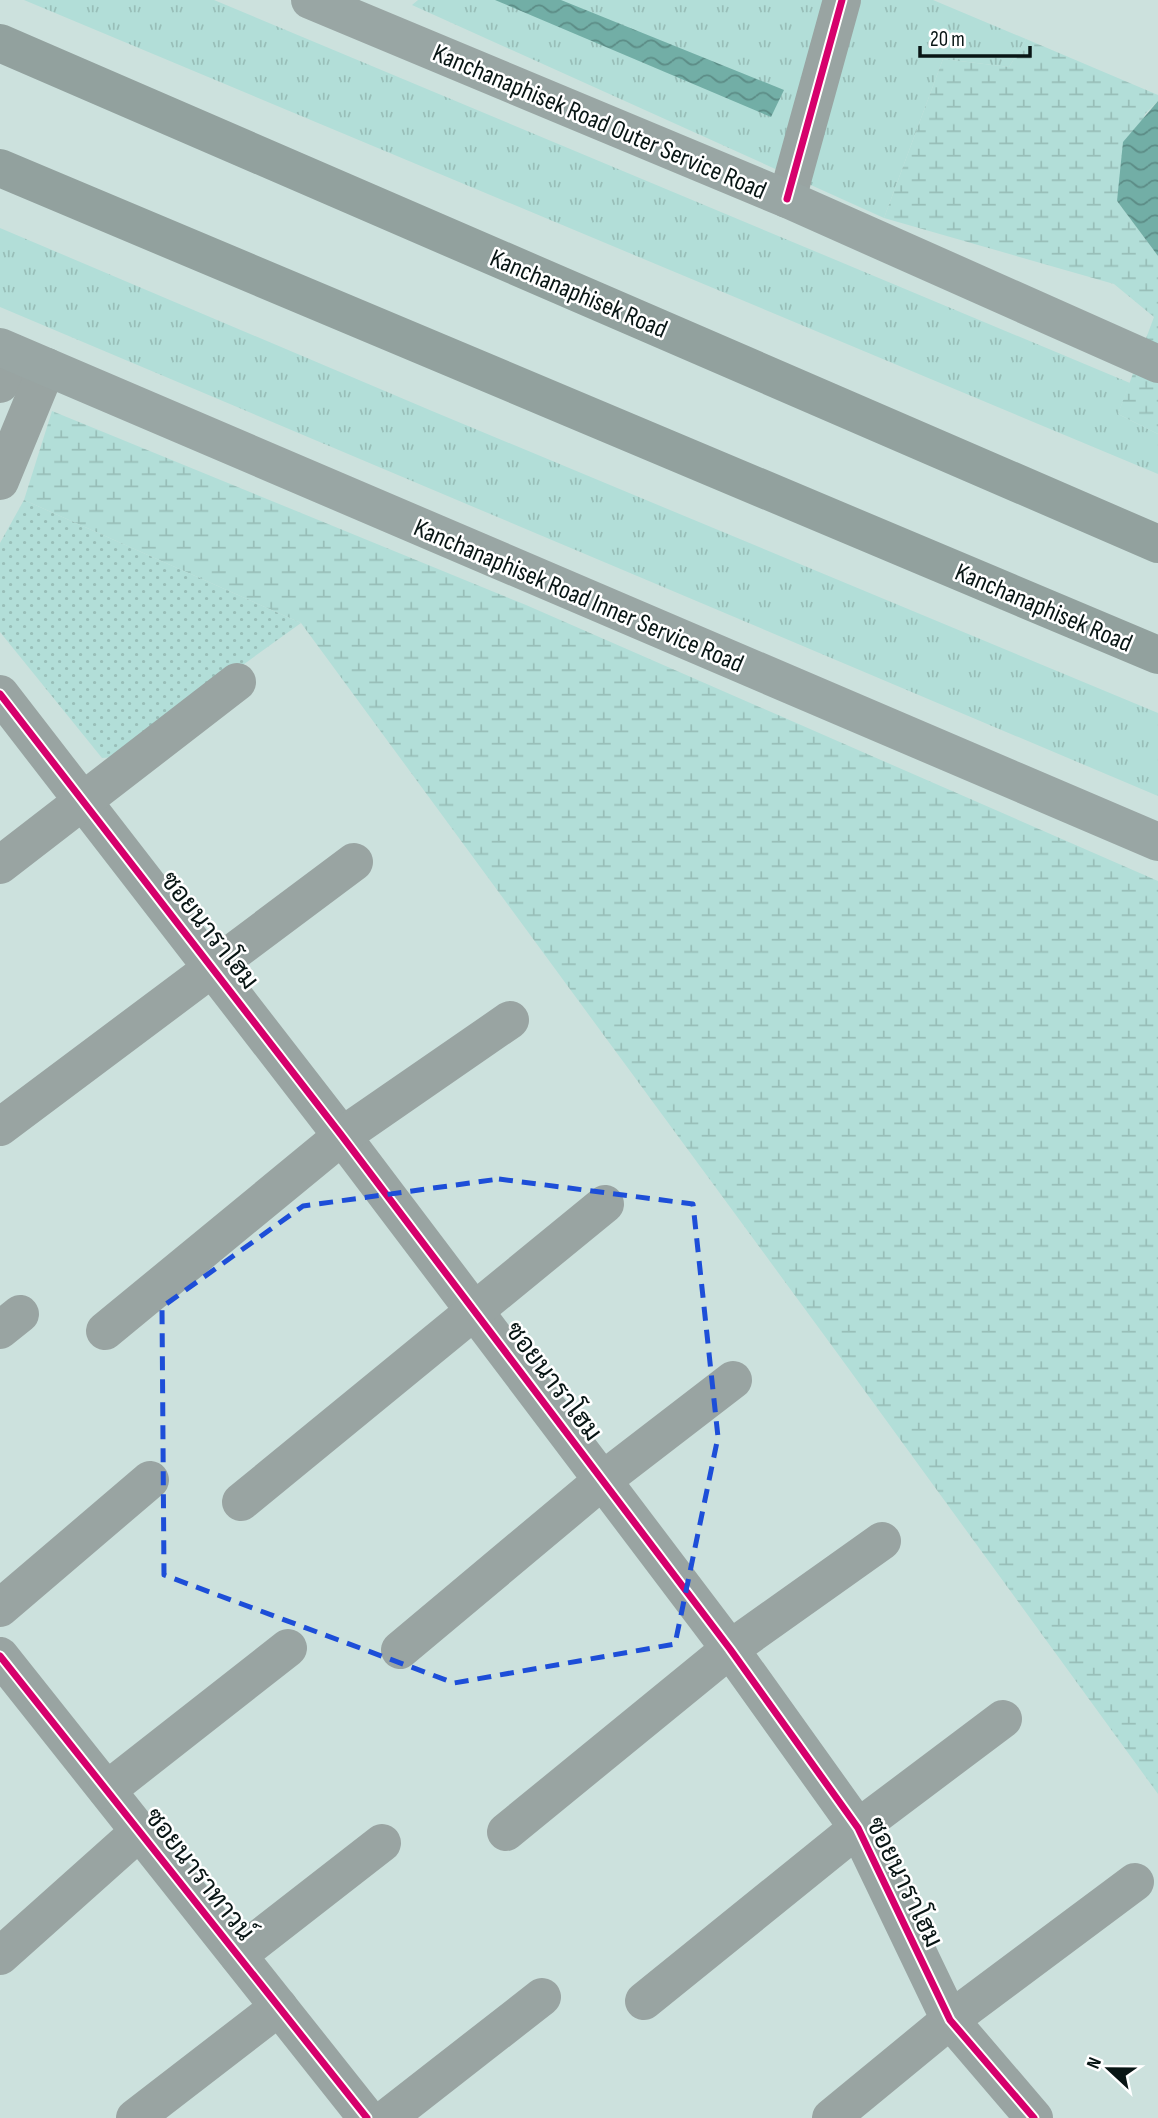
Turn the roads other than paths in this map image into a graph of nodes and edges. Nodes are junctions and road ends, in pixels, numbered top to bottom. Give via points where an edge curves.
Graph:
1 (310, 0) edge
2 (842, 0) edge
3 (0, 43) edge
4 (0, 168) edge
5 (787, 199) junction
6 (15, 363) edge
7 (1158, 364) edge
8 (0, 481) edge
9 (1158, 544) edge
10 (1158, 655) edge
11 (237, 682) dead end
12 (0, 694) edge
13 (83, 801) junction
14 (1158, 842) edge
15 (354, 862) dead end
16 (0, 865) edge
17 (212, 967) junction
18 (510, 1020) dead end
19 (0, 1127) edge
20 (342, 1136) junction
21 (605, 1204) dead end
22 (475, 1310) junction
23 (105, 1331) dead end
24 (733, 1380) dead end
25 (150, 1480) dead end
26 (603, 1480) junction
27 (241, 1502) dead end
28 (882, 1541) dead end
29 (0, 1608) edge
30 (288, 1648) dead end
31 (730, 1649) junction
32 (400, 1650) dead end
33 (5, 1673) edge
34 (1003, 1719) dead end
35 (107, 1790) junction
36 (858, 1828) junction
37 (140, 1831) junction
38 (506, 1832) dead end
39 (382, 1843) dead end
40 (1135, 1882) dead end
41 (238, 1955) junction
42 (0, 1956) edge
43 (542, 1997) dead end
44 (644, 2001) dead end
45 (279, 2007) junction
46 (950, 2020) junction
47 (135, 2118) edge
48 (367, 2118) edge
49 (387, 2118) edge
50 (831, 2118) edge
51 (1034, 2118) edge

1 - 5 main road, Kanchanaphisek Road Outer Service Road
2 - 5 street
3 - 9 highway, Kanchanaphisek Road
4 - 10 highway, Kanchanaphisek Road
5 - 7 main road, Kanchanaphisek Road Outer Service Road
6 - 8 street
6 - 14 main road, Kanchanaphisek Road Inner Service Road
11 - 13 street
12 - 13 street, ซอยนาราโฮม
13 - 16 street
13 - 17 street, ซอยนาราโฮม
15 - 17 street
17 - 19 street
17 - 20 street, ซอยนาราโฮม
18 - 20 street
20 - 22 street, ซอยนาราโฮม
20 - 23 street
21 - 22 street
22 - 26 street, ซอยนาราโฮม
22 - 27 street
24 - 26 street
25 - 29 street
26 - 31 street, ซอยนาราโฮม
26 - 32 street
28 - 31 street
30 - 35 street
31 - 36 street, ซอยนาราโฮม
31 - 38 street
33 - 35 street, ซอยนาราทาวน์
34 - 36 street
35 - 37 street, ซอยนาราทาวน์
36 - 44 street
36 - 46 street, ซอยนาราโฮม
37 - 41 street, ซอยนาราทาวน์
37 - 42 street
39 - 41 street
40 - 46 street
41 - 45 street, ซอยนาราทาวน์
43 - 49 street
45 - 47 street
45 - 48 street, ซอยนาราทาวน์
46 - 50 street
46 - 51 street, ซอยนาราโฮม

